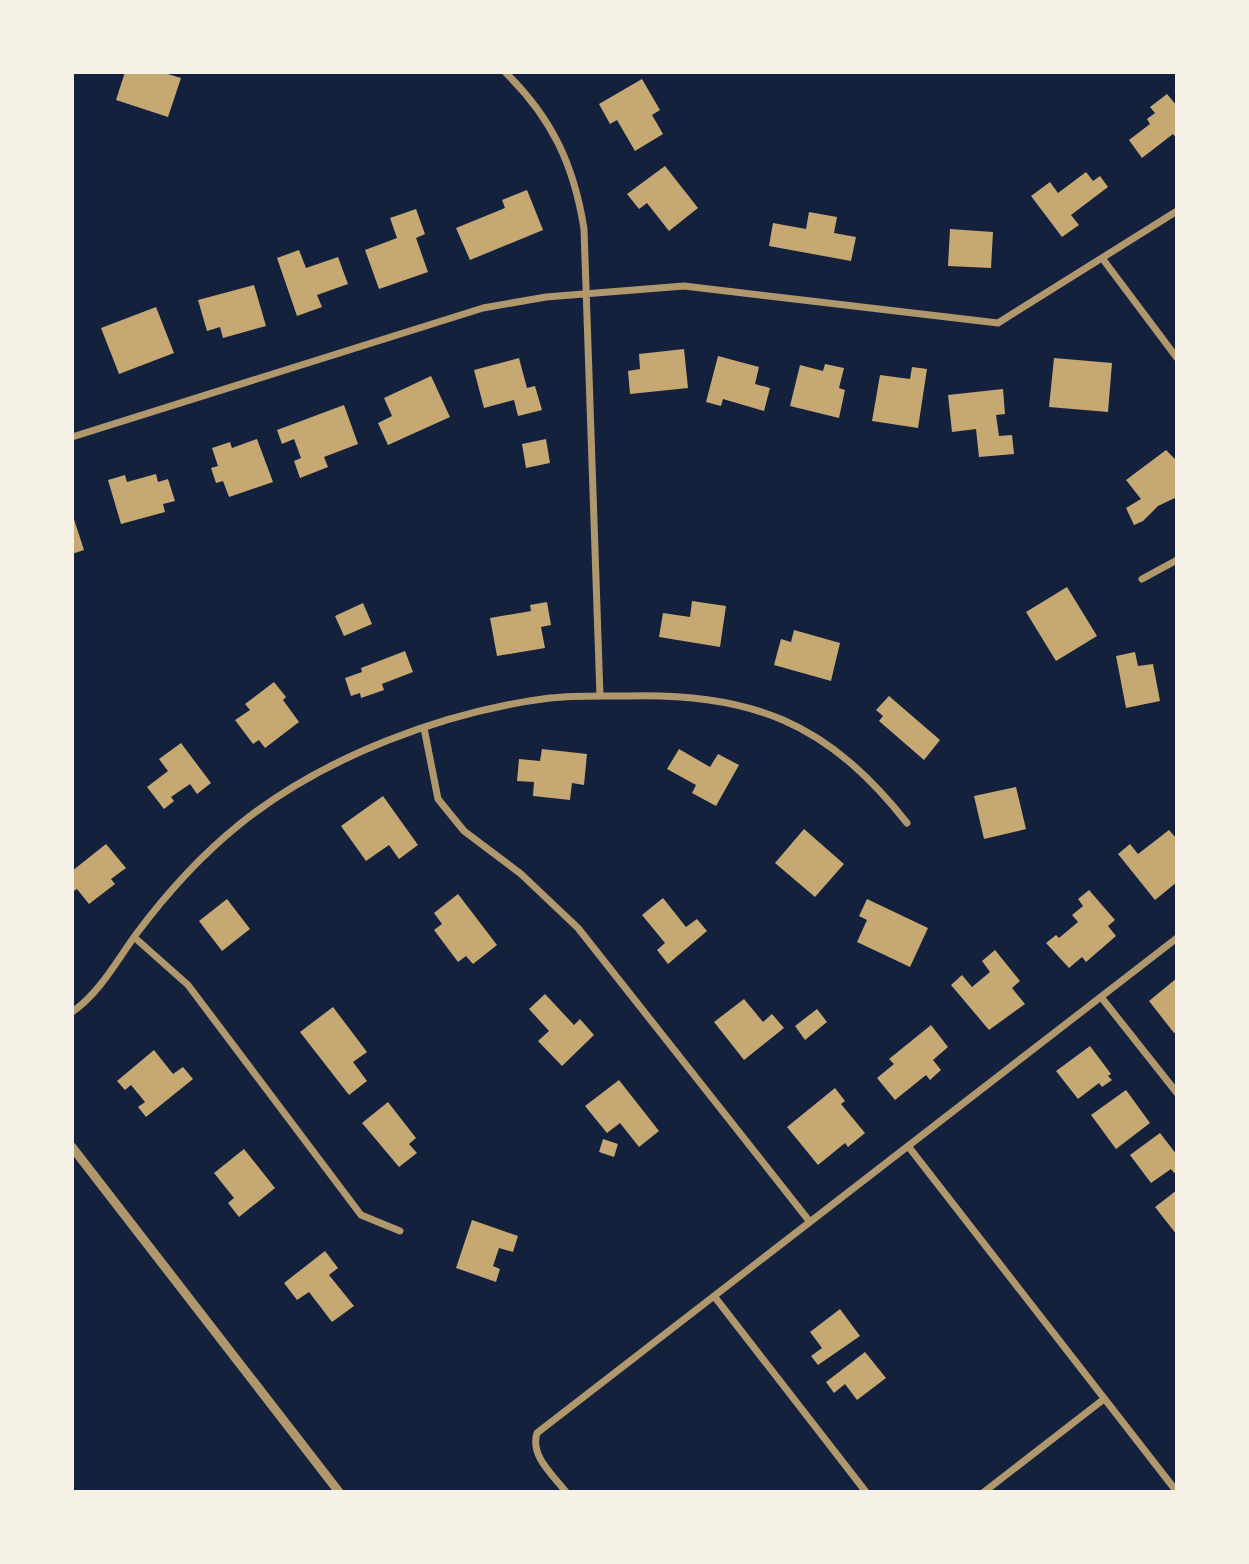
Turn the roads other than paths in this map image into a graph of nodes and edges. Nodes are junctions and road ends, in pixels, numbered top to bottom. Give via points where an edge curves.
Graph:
1 (505, 72) edge
2 (1177, 211) edge
3 (1102, 258) junction
4 (588, 293) junction
5 (1177, 358) edge
6 (72, 437) edge
7 (1177, 560) edge
8 (1142, 579) dead end
9 (600, 696) junction
10 (424, 728) junction
11 (907, 823) dead end
12 (134, 937) junction
13 (1177, 938) edge
14 (1101, 997) junction
15 (72, 1012) edge
16 (1177, 1093) edge
17 (908, 1146) junction
18 (72, 1147) edge
19 (810, 1222) junction
20 (400, 1231) dead end
21 (714, 1296) junction
22 (1104, 1399) junction
23 (339, 1492) edge
24 (566, 1492) edge
25 (866, 1492) edge
26 (984, 1492) edge
27 (1177, 1492) edge

1 - 4 street via 543,117 569,165 582,216
2 - 3 street
3 - 4 street via 998,323 684,286
3 - 5 street
4 - 6 street via 483,308
4 - 9 street
7 - 8 street
9 - 10 street via 512,705
9 - 11 street via 729,702 784,721 839,752 876,784
10 - 12 street via 355,754 266,804 197,862
10 - 19 street via 438,799 464,831 521,874 578,928
12 - 15 street via 110,973
12 - 20 street via 188,985 361,1215
13 - 14 street
14 - 16 street
14 - 17 street
17 - 19 street
17 - 22 street
18 - 23 street
19 - 21 street
21 - 24 street via 537,1433 537,1454
21 - 25 street
22 - 26 street
22 - 27 street

